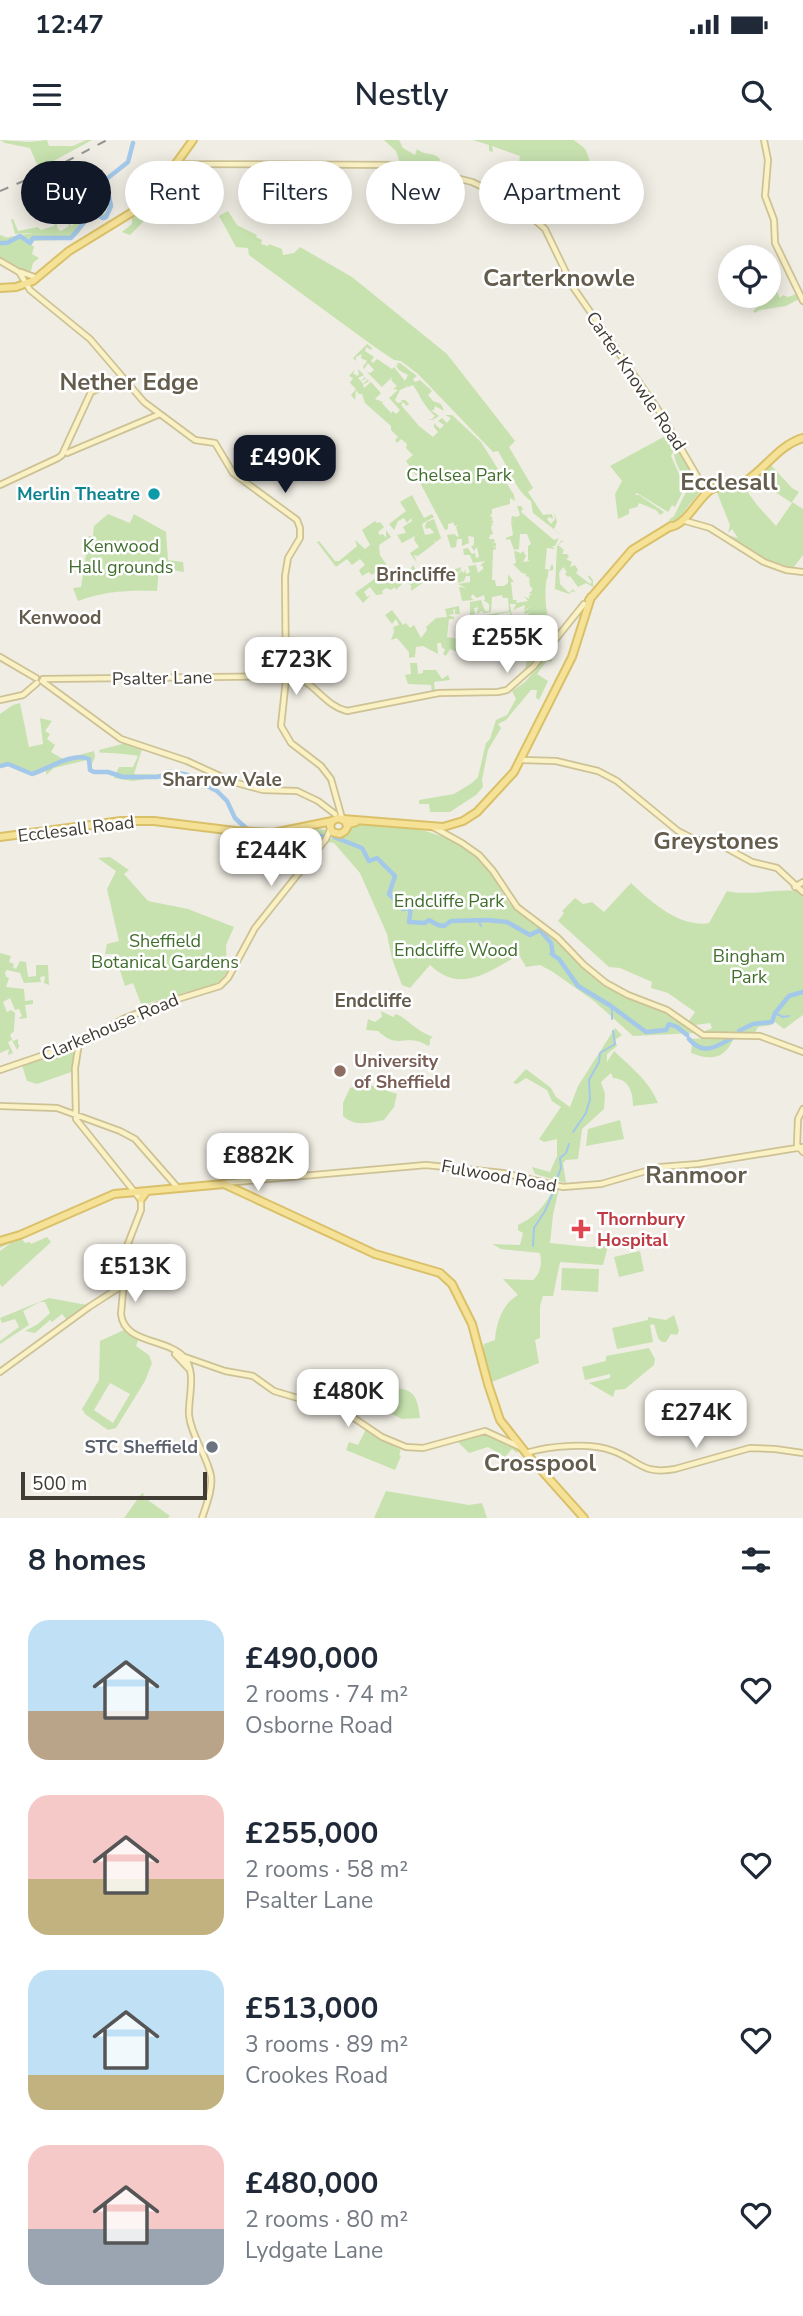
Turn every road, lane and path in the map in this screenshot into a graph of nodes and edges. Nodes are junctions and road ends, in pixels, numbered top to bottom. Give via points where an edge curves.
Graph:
1 (193, 140) edge
2 (764, 140) edge
3 (178, 160) junction
4 (0, 261) edge
5 (17, 270) junction
6 (37, 278) junction
7 (27, 284) junction
8 (0, 288) edge
9 (803, 301) edge
10 (127, 383) junction
11 (160, 414) junction
12 (803, 438) edge
13 (65, 455) junction
14 (0, 485) edge
15 (707, 493) junction
16 (682, 520) junction
17 (803, 572) edge
18 (591, 597) junction
19 (583, 607) junction
20 (581, 624) junction
21 (0, 657) edge
22 (286, 676) junction
23 (40, 680) junction
24 (0, 700) edge
25 (520, 760) junction
26 (361, 820) junction
27 (336, 821) junction
28 (449, 824) junction
29 (431, 825) junction
30 (347, 826) junction
31 (448, 836) junction
32 (0, 838) edge
33 (803, 881) edge
34 (795, 887) junction
35 (803, 892) edge
36 (79, 1043) junction
37 (803, 1052) edge
38 (0, 1070) edge
39 (0, 1106) edge
40 (803, 1109) edge
41 (74, 1114) junction
42 (801, 1149) edge
43 (228, 1184) junction
44 (179, 1188) junction
45 (148, 1191) junction
46 (136, 1192) junction
47 (141, 1199) junction
48 (0, 1241) edge
49 (124, 1284) junction
50 (182, 1357) junction
51 (193, 1359) junction
52 (188, 1369) junction
53 (0, 1372) edge
54 (519, 1447) junction
55 (803, 1454) edge
56 (202, 1518) edge
57 (584, 1518) edge

1 - 3 main road
2 - 9 street via 768,160 765,196 774,220 775,243
3 - 6 main road via 155,197 69,251
3 - 15 street, Carter Knowle Road via 406,165 472,182 511,200 545,229 573,287 659,411
4 - 5 street
5 - 6 street
5 - 7 street
6 - 7 main road
7 - 8 main road
7 - 10 street via 90,339
10 - 11 street
10 - 13 street via 91,392
11 - 13 street
11 - 22 street via 198,441 215,443 230,470 295,518 300,528 285,576
12 - 15 main road via 781,450 746,481 715,486
13 - 14 street
15 - 16 main road
16 - 17 street via 710,528 764,562
16 - 18 main road via 632,550
18 - 19 main road
18 - 20 main road, Ecclesall Road
19 - 20 main road, Ecclesall Road
19 - 22 street, Psalter Lane via 524,678 503,691 453,692 347,711 331,705 303,679
20 - 25 main road, Ecclesall Road via 572,657
21 - 23 street
22 - 23 street, Psalter Lane
22 - 27 street via 281,726 290,743 327,773 337,795
23 - 24 street via 23,695
23 - 27 street via 121,739 221,778 271,791 301,793 326,806
25 - 28 main road, Ecclesall Road via 481,808 463,821
25 - 34 street via 556,761 598,771 678,831 777,868
26 - 27 main road, Ecclesall Road
26 - 29 main road, Ecclesall Road
26 - 30 main road, Ecclesall Road
27 - 30 main road
27 - 30 main road, Ecclesall Road via 344,832
27 - 32 main road, Ecclesall Road via 273,833 130,821
27 - 36 street, Clarkehouse Road via 255,928 220,986 123,1019
28 - 29 main road, Ecclesall Road
28 - 31 street
29 - 31 street
31 - 37 street via 479,855 517,908 558,938 595,974 628,995 667,1010 705,1036 760,1036
33 - 34 street
34 - 35 street
36 - 38 street, Clarkehouse Road
36 - 41 street
39 - 41 street via 50,1107
40 - 42 street via 797,1123
41 - 44 street via 135,1139
41 - 46 street
42 - 43 street, Fulwood Road via 666,1166 601,1184 563,1187 503,1173 426,1165
43 - 44 main road, Fulwood Road
43 - 54 main road via 361,1248 447,1278 472,1324 500,1420
44 - 45 main road, Fulwood Road
45 - 46 main road, Fulwood Road
45 - 47 main road
46 - 47 street
46 - 48 main road, Fulwood Road via 104,1197
47 - 49 street via 128,1245
49 - 50 street via 124,1327
49 - 53 street
50 - 51 street
50 - 52 street
51 - 52 street
51 - 54 street via 253,1376 274,1391 342,1411 406,1447 424,1448 485,1431
52 - 56 street via 190,1417 211,1478
54 - 55 street via 597,1447 643,1468 662,1471 750,1448
54 - 57 main road

